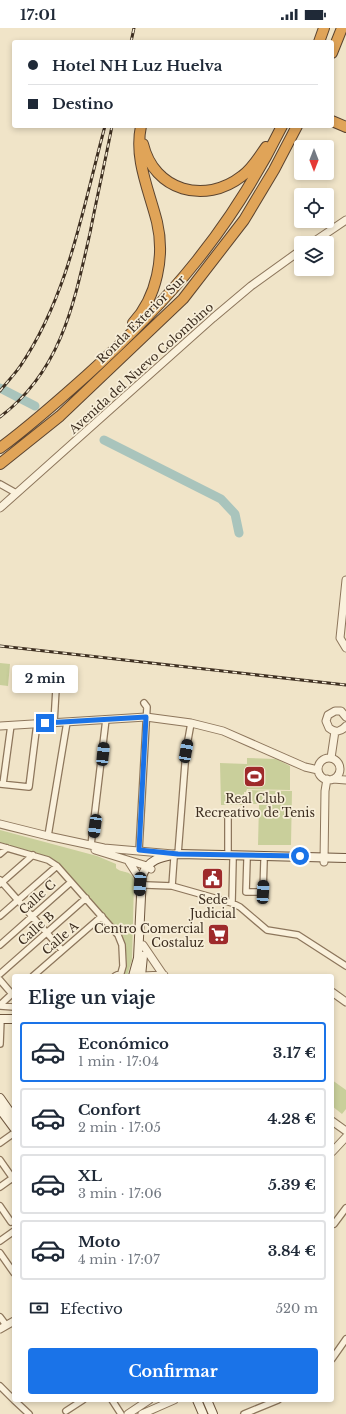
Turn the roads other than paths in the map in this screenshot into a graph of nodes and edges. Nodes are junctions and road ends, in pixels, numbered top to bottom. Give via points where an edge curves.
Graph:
1 (324, 28) edge
2 (336, 28) edge
3 (342, 28) edge
4 (320, 40) edge
5 (332, 40) edge
6 (334, 48) edge
7 (140, 128) edge
8 (280, 128) edge
9 (280, 128) edge
10 (296, 128) edge
11 (346, 220) edge
12 (322, 236) edge
13 (294, 255) edge
14 (91, 371) junction
15 (0, 448) edge
16 (0, 464) edge
17 (0, 484) edge
18 (16, 493) junction
19 (0, 508) edge
20 (346, 580) edge
21 (346, 648) edge
22 (56, 689) dead end
23 (144, 704) dead end
24 (146, 717) junction
25 (346, 717) edge
26 (106, 719) junction
27 (67, 722) junction
28 (54, 723) junction
29 (191, 723) junction
30 (36, 724) junction
31 (11, 725) junction
32 (0, 726) edge
33 (346, 727) edge
34 (335, 732) junction
35 (331, 758) junction
36 (340, 768) junction
37 (318, 770) junction
38 (330, 779) junction
39 (346, 779) edge
40 (2, 784) edge
41 (215, 813) dead end
42 (0, 824) edge
43 (48, 836) junction
44 (92, 845) junction
45 (0, 846) edge
46 (7, 848) junction
47 (139, 850) junction
48 (228, 850) dead end
49 (0, 854) edge
50 (33, 855) junction
51 (176, 856) junction
52 (346, 858) edge
53 (233, 860) junction
54 (246, 860) junction
55 (264, 860) junction
56 (324, 860) junction
57 (129, 862) junction
58 (346, 863) edge
59 (57, 866) junction
60 (149, 868) junction
61 (1, 882) edge
62 (71, 882) junction
63 (143, 884) junction
64 (172, 886) junction
65 (86, 898) junction
66 (18, 900) junction
67 (232, 903) junction
68 (0, 916) edge
69 (102, 916) junction
70 (32, 917) junction
71 (47, 933) junction
72 (0, 945) edge
73 (143, 945) junction
74 (62, 950) junction
75 (346, 966) edge
76 (0, 974) edge
77 (38, 974) edge
78 (119, 974) edge
79 (134, 974) edge
80 (141, 974) edge
81 (163, 974) edge
82 (0, 980) edge
83 (12, 992) edge
84 (334, 993) edge
85 (12, 994) edge
86 (346, 1002) edge
87 (0, 1006) edge
88 (12, 1006) edge
89 (12, 1014) edge
90 (0, 1017) edge
91 (12, 1019) edge
92 (0, 1044) edge
93 (0, 1098) edge
94 (0, 1109) edge
95 (12, 1115) edge
96 (334, 1122) edge
97 (12, 1125) edge
98 (346, 1131) edge
99 (12, 1134) edge
100 (346, 1137) edge
101 (0, 1143) edge
102 (334, 1150) edge
103 (0, 1160) edge
104 (12, 1175) edge
105 (12, 1179) edge
106 (0, 1187) edge
107 (0, 1206) edge
108 (346, 1208) edge
109 (11, 1222) dead end
110 (334, 1224) dead end
111 (12, 1232) edge
112 (0, 1241) edge
113 (0, 1253) edge
114 (12, 1270) edge
115 (0, 1317) edge
116 (12, 1322) edge
117 (3, 1327) edge
118 (346, 1339) edge
119 (334, 1357) edge
120 (0, 1386) edge
121 (12, 1398) edge
122 (16, 1402) edge
123 (80, 1402) edge
124 (113, 1402) edge
125 (146, 1402) edge
126 (169, 1402) edge
127 (198, 1402) edge
128 (207, 1402) edge
129 (273, 1402) edge
130 (66, 1411) dead end
131 (29, 1414) edge
132 (121, 1414) edge
133 (128, 1414) edge
134 (142, 1414) edge
135 (203, 1414) edge
136 (213, 1414) edge
137 (244, 1414) edge

1 - 4 highway
2 - 5 highway
3 - 6 highway
7 - 8 highway via 145,154 160,176 183,190 199,192 212,191 243,176
7 - 14 highway via 138,153 157,224 161,251 155,284 141,315
9 - 14 highway, Ronda Exterior Sur via 263,165 243,198 198,261 174,290
10 - 16 highway, Ronda Exterior Sur via 244,220 183,299 60,416
11 - 12 street
13 - 18 street, Avenida del Nuevo Colombino via 213,318
14 - 15 highway, Ronda Exterior Sur
17 - 18 street
18 - 19 street, Avenida del Nuevo Colombino
20 - 21 street via 340,638
22 - 28 street
23 - 24 street via 147,707
24 - 26 street
24 - 29 street
24 - 47 street
25 - 34 street via 338,711 332,711 328,715 327,725
26 - 27 street
26 - 44 street
27 - 28 street
27 - 43 street
28 - 30 street
29 - 37 street via 223,732 305,767
29 - 51 street
30 - 31 street
30 - 40 street via 29,787
31 - 32 street
31 - 40 street
33 - 34 street
34 - 35 street
35 - 36 street
35 - 37 street via 322,761
36 - 38 street via 338,774
36 - 39 street
37 - 38 street via 321,777
38 - 39 street
38 - 56 street via 325,791
41 - 48 street via 228,814
42 - 43 street
43 - 44 street
44 - 47 street
44 - 57 street via 94,849
45 - 46 street
46 - 49 street
46 - 50 street
47 - 51 street
50 - 59 street
50 - 61 street
51 - 53 main road
51 - 56 main road
51 - 60 main road
51 - 64 street
52 - 56 main road
53 - 54 main road
53 - 67 street
54 - 55 main road
54 - 55 street via 246,892 263,892
55 - 56 main road
56 - 58 main road
57 - 60 street
57 - 63 street
59 - 62 street
59 - 66 street
60 - 63 main road
61 - 66 street
62 - 65 street
62 - 70 street, Calle C
63 - 64 street
63 - 73 main road
63 - 79 main road via 138,961
64 - 67 street
65 - 69 street
65 - 71 street, Calle B
66 - 68 street
66 - 70 street
67 - 75 street via 267,930 298,935
69 - 74 street, Calle A
69 - 78 street via 118,935 122,945 123,966
70 - 71 street
70 - 72 street, Calle C
71 - 74 street
71 - 76 street, Calle B
73 - 80 main road
73 - 81 street
74 - 77 street, Calle A
82 - 83 street
84 - 86 street
85 - 87 street
87 - 88 street
89 - 90 main road
90 - 91 main road
90 - 92 street
93 - 95 main road
94 - 97 main road
96 - 98 street
99 - 101 street
100 - 102 street
103 - 104 street
105 - 106 street
107 - 109 street
108 - 110 street
111 - 112 street
113 - 114 street
115 - 117 street
116 - 117 street
118 - 119 street
120 - 121 street
122 - 131 street
123 - 130 street
124 - 132 street
125 - 133 street
126 - 134 street
127 - 135 main road
128 - 136 main road
129 - 137 street

